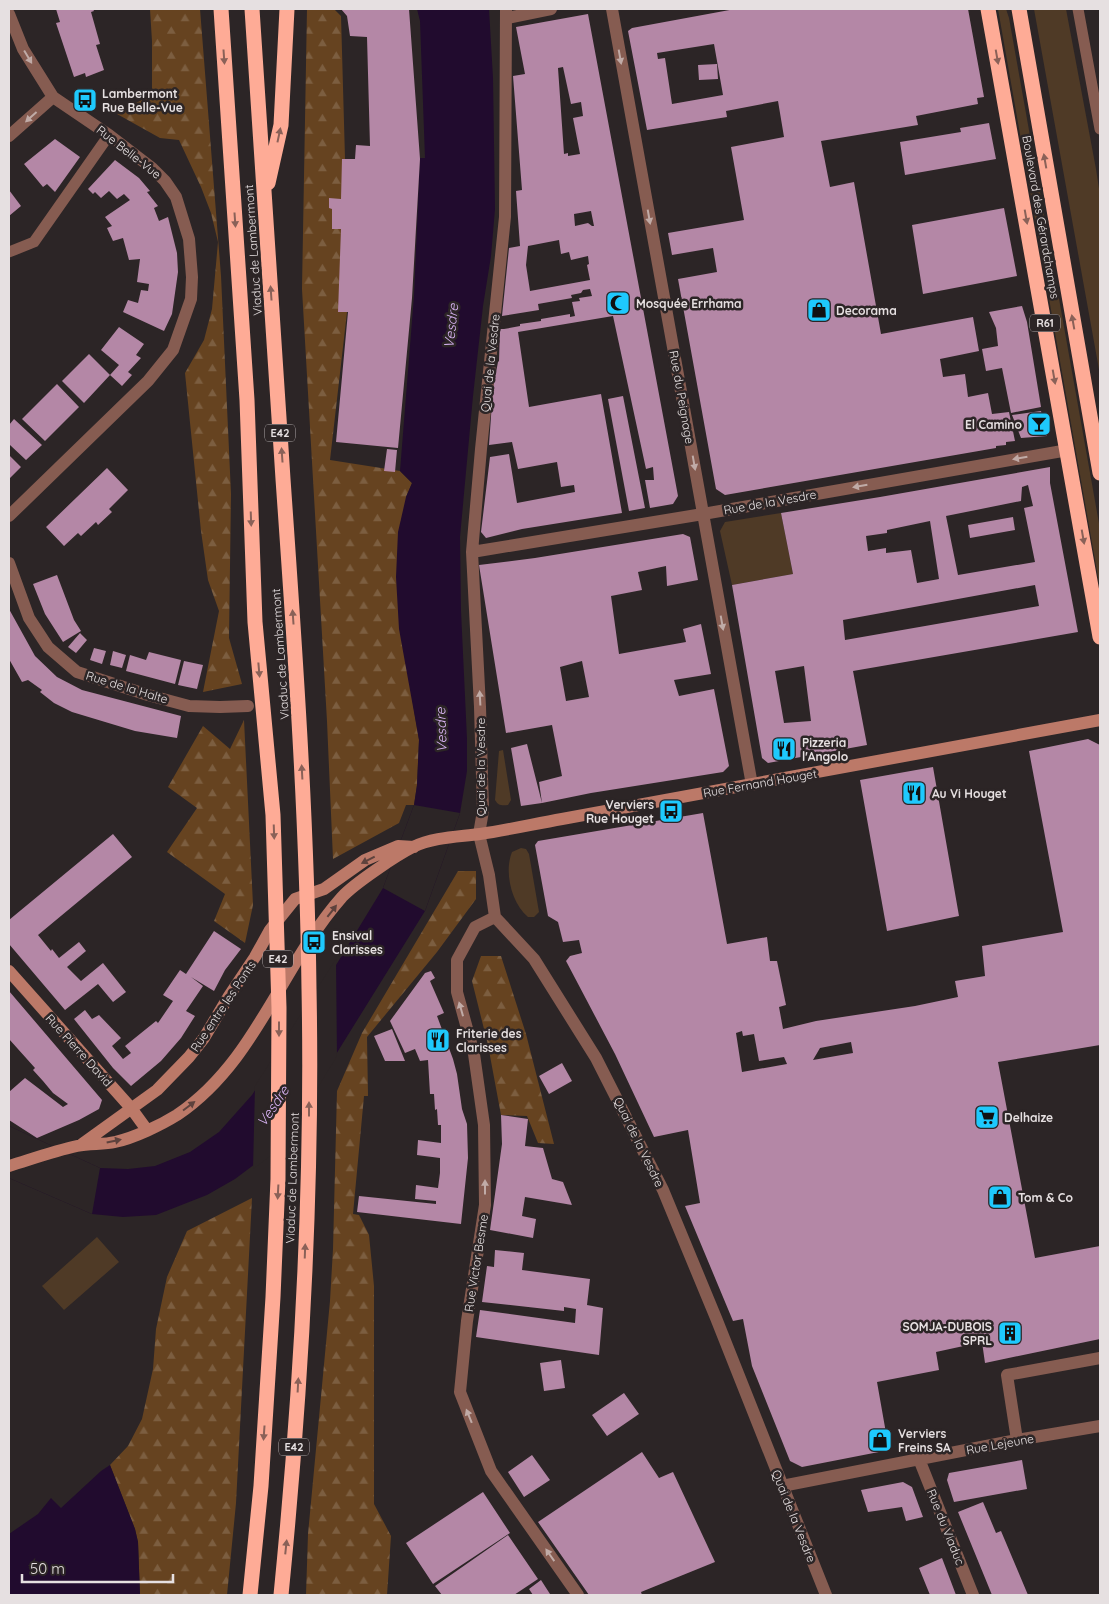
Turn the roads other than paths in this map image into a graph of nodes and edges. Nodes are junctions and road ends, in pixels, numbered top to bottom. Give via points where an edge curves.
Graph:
1 (221, 9) edge
2 (252, 9) edge
3 (287, 9) edge
4 (552, 9) edge
5 (612, 9) edge
6 (988, 9) edge
7 (1018, 9) edge
8 (1078, 9) edge
9 (506, 13) edge
10 (9, 14) edge
11 (53, 97) junction
12 (1100, 129) edge
13 (109, 135) junction
14 (9, 136) edge
15 (265, 200) junction
16 (9, 252) edge
17 (1068, 450) junction
18 (1100, 473) edge
19 (703, 514) junction
20 (9, 516) edge
21 (472, 552) junction
22 (9, 563) edge
23 (1100, 637) edge
24 (248, 706) dead end
25 (1100, 720) edge
26 (752, 785) junction
27 (479, 834) junction
28 (414, 847) junction
29 (496, 917) junction
30 (9, 971) edge
31 (131, 1108) junction
32 (147, 1130) junction
33 (80, 1145) junction
34 (9, 1166) edge
35 (1100, 1358) edge
36 (1100, 1426) edge
37 (1017, 1440) junction
38 (918, 1459) junction
39 (782, 1486) junction
40 (250, 1595) edge
41 (281, 1595) edge
42 (578, 1595) edge
43 (826, 1595) edge
44 (973, 1595) edge

1 -> 40 highway, Viaduc de Lambermont / E42 via 246,400 254,622 273,815 280,1008 273,1298 261,1486
2 - 15 highway, Viaduc de Lambermont / E42
15 -> 3 highway via 281,126
4 - 9 street
5 -> 19 street, Rue du Peignage
6 -> 17 highway, Boulevard des Gérardchamps / R61
18 -> 7 highway, Boulevard des Gérardchamps / R61
8 - 12 lane
9 - 21 street, Quai de la Vesdre via 506,217
10 -> 11 street, Rue Belle-Vue via 23,49
11 - 13 street, Rue Belle-Vue
11 -> 14 street
13 - 16 lane via 34,242
13 - 20 street, Rue Belle-Vue via 152,168 176,197 189,239 191,299 173,350 148,381
41 -> 15 highway, Viaduc de Lambermont / E42 via 303,1299 309,1158 309,1000 296,666
17 -> 19 street, Rue de la Vesdre
17 -> 23 highway, Boulevard des Gérardchamps / R61
19 - 21 street, Rue de la Vesdre
19 -> 26 street, Rue du Peignage
27 -> 21 street, Quai de la Vesdre via 483,811
22 - 24 street, Rue de la Halte via 29,618 48,647 77,672 189,706
25 - 26 street, Rue Fernand Houget
26 - 27 street, Rue Fernand Houget
27 - 28 street, Rue entre les Ponts via 451,836
27 - 29 street, Quai de la Vesdre
28 -> 31 street, Rue entre les Ponts via 398,846 365,860 324,888 295,899 270,930 204,1038 157,1090
32 -> 28 street, Rue entre les Ponts via 176,1115 203,1095 235,1061 257,1030 309,940 344,896
29 - 39 street, Quai de la Vesdre via 534,959 608,1080 663,1190
42 -> 29 street, Rue Victor Besme via 491,1471 460,1392 485,1206 484,1126 474,1054 457,992 457,960 475,927
30 - 31 street, Rue Pierre David
31 - 32 street, Rue Pierre David
31 - 33 street, Rue entre les Ponts
33 -> 32 street, Rue entre les Ponts via 115,1142
33 - 34 street, Rue entre les Ponts
35 - 37 street via 1007,1375
36 - 37 street, Rue Lejeune
37 - 38 street, Rue Lejeune
38 - 39 street, Rue Lejeune
38 - 44 street, Rue du Viaduc
39 - 43 street, Quai de la Vesdre

